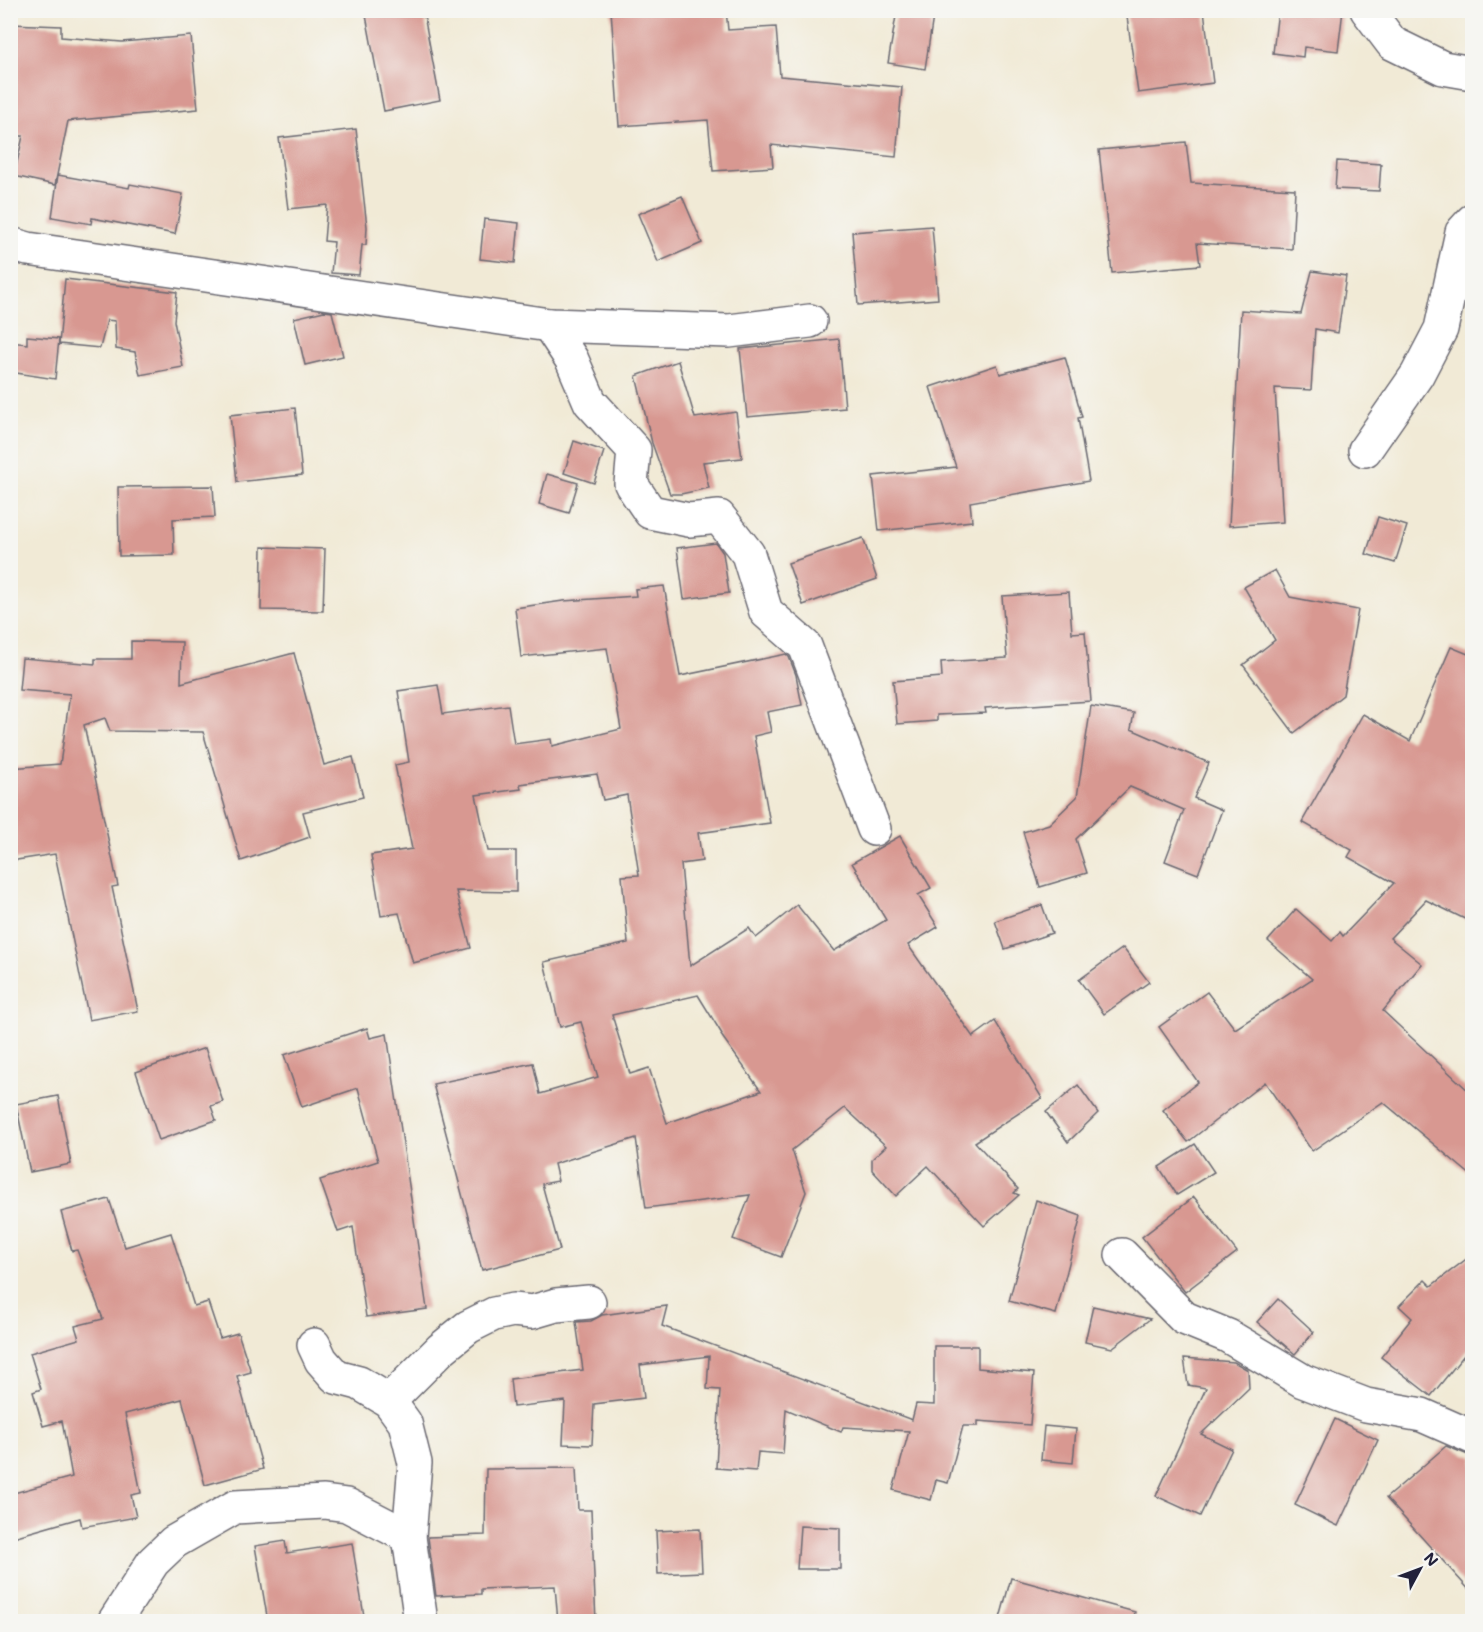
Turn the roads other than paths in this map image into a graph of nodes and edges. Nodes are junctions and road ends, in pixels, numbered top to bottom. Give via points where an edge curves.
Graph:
1 (1367, 10) edge
2 (1473, 73) edge
3 (1473, 221) edge
4 (10, 244) edge
5 (810, 321) dead end
6 (549, 326) junction
7 (1365, 450) dead end
8 (874, 829) dead end
9 (1122, 1255) dead end
10 (589, 1302) dead end
11 (314, 1345) dead end
12 (389, 1401) junction
13 (1473, 1437) edge
14 (408, 1537) junction
15 (114, 1622) edge
16 (422, 1622) edge

1 - 2 street via 1392,43 1443,68
3 - 7 street via 1462,232 1441,329 1417,375
4 - 6 street via 220,279
5 - 6 street via 729,331
6 - 8 street via 572,360 590,402 634,450 631,484 650,512 689,520 719,517 748,554 766,612 805,646
9 - 13 street via 1184,1318 1228,1336 1303,1381 1366,1406 1422,1415
10 - 12 street via 494,1314 468,1327 441,1349
11 - 12 street via 336,1377 359,1383
12 - 14 street via 405,1423 415,1463
14 - 15 street via 346,1505 324,1502 235,1507 174,1542 153,1562
14 - 16 street

